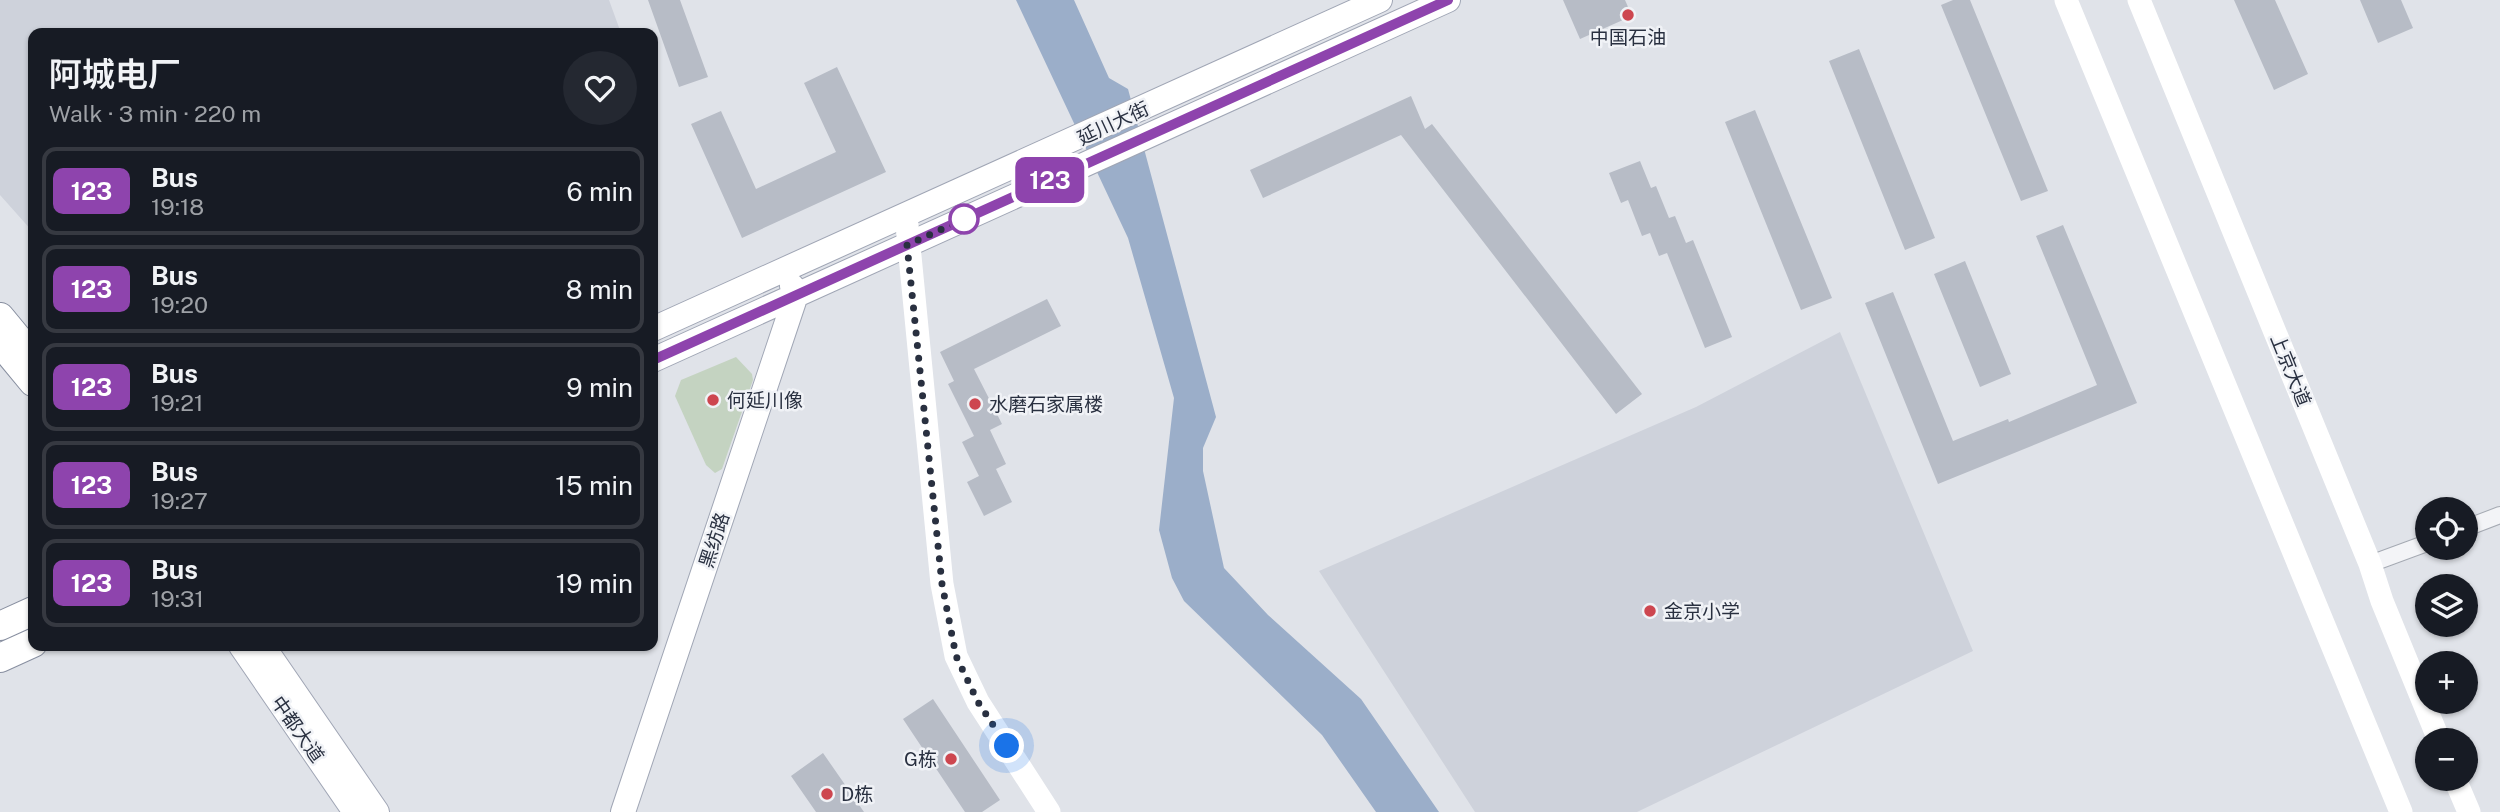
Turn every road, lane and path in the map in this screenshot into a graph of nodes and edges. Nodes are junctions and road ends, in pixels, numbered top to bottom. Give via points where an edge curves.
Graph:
1 (1380, 0) edge
2 (1448, 0) edge
3 (2067, 0) edge
4 (2139, 0) edge
5 (906, 215) junction
6 (907, 245) junction
7 (785, 269) junction
8 (796, 295) junction
9 (0, 317) edge
10 (658, 327) edge
11 (0, 342) edge
12 (28, 351) edge
13 (658, 358) edge
14 (28, 376) edge
15 (2500, 515) edge
16 (2478, 523) edge
17 (2415, 547) edge
18 (2370, 564) junction
19 (28, 613) edge
20 (0, 626) edge
21 (28, 645) edge
22 (244, 651) edge
23 (266, 651) edge
24 (0, 658) edge
25 (2434, 728) edge
26 (2460, 791) edge
27 (355, 812) edge
28 (377, 812) edge
29 (623, 812) edge
30 (1049, 812) edge
31 (2401, 812) edge
32 (2469, 812) edge

1 - 5 main road, 延川大街
2 - 6 main road, 延川大街
3 - 31 main road
4 - 18 main road, 上京大道
5 - 6 main road
5 - 7 main road, 延川大街
6 - 8 main road, 延川大街
6 - 30 main road via 942,584 956,656 978,702
7 - 8 main road
7 - 10 main road, 延川大街
8 - 13 main road, 延川大街
8 - 29 main road, 黑纺路
9 - 12 highway
11 - 14 highway
15 - 16 street
17 - 18 street
18 - 25 main road, 上京大道
19 - 20 highway
21 - 24 highway
22 - 27 main road, 中都大道
23 - 28 main road, 中都大道
26 - 32 main road

